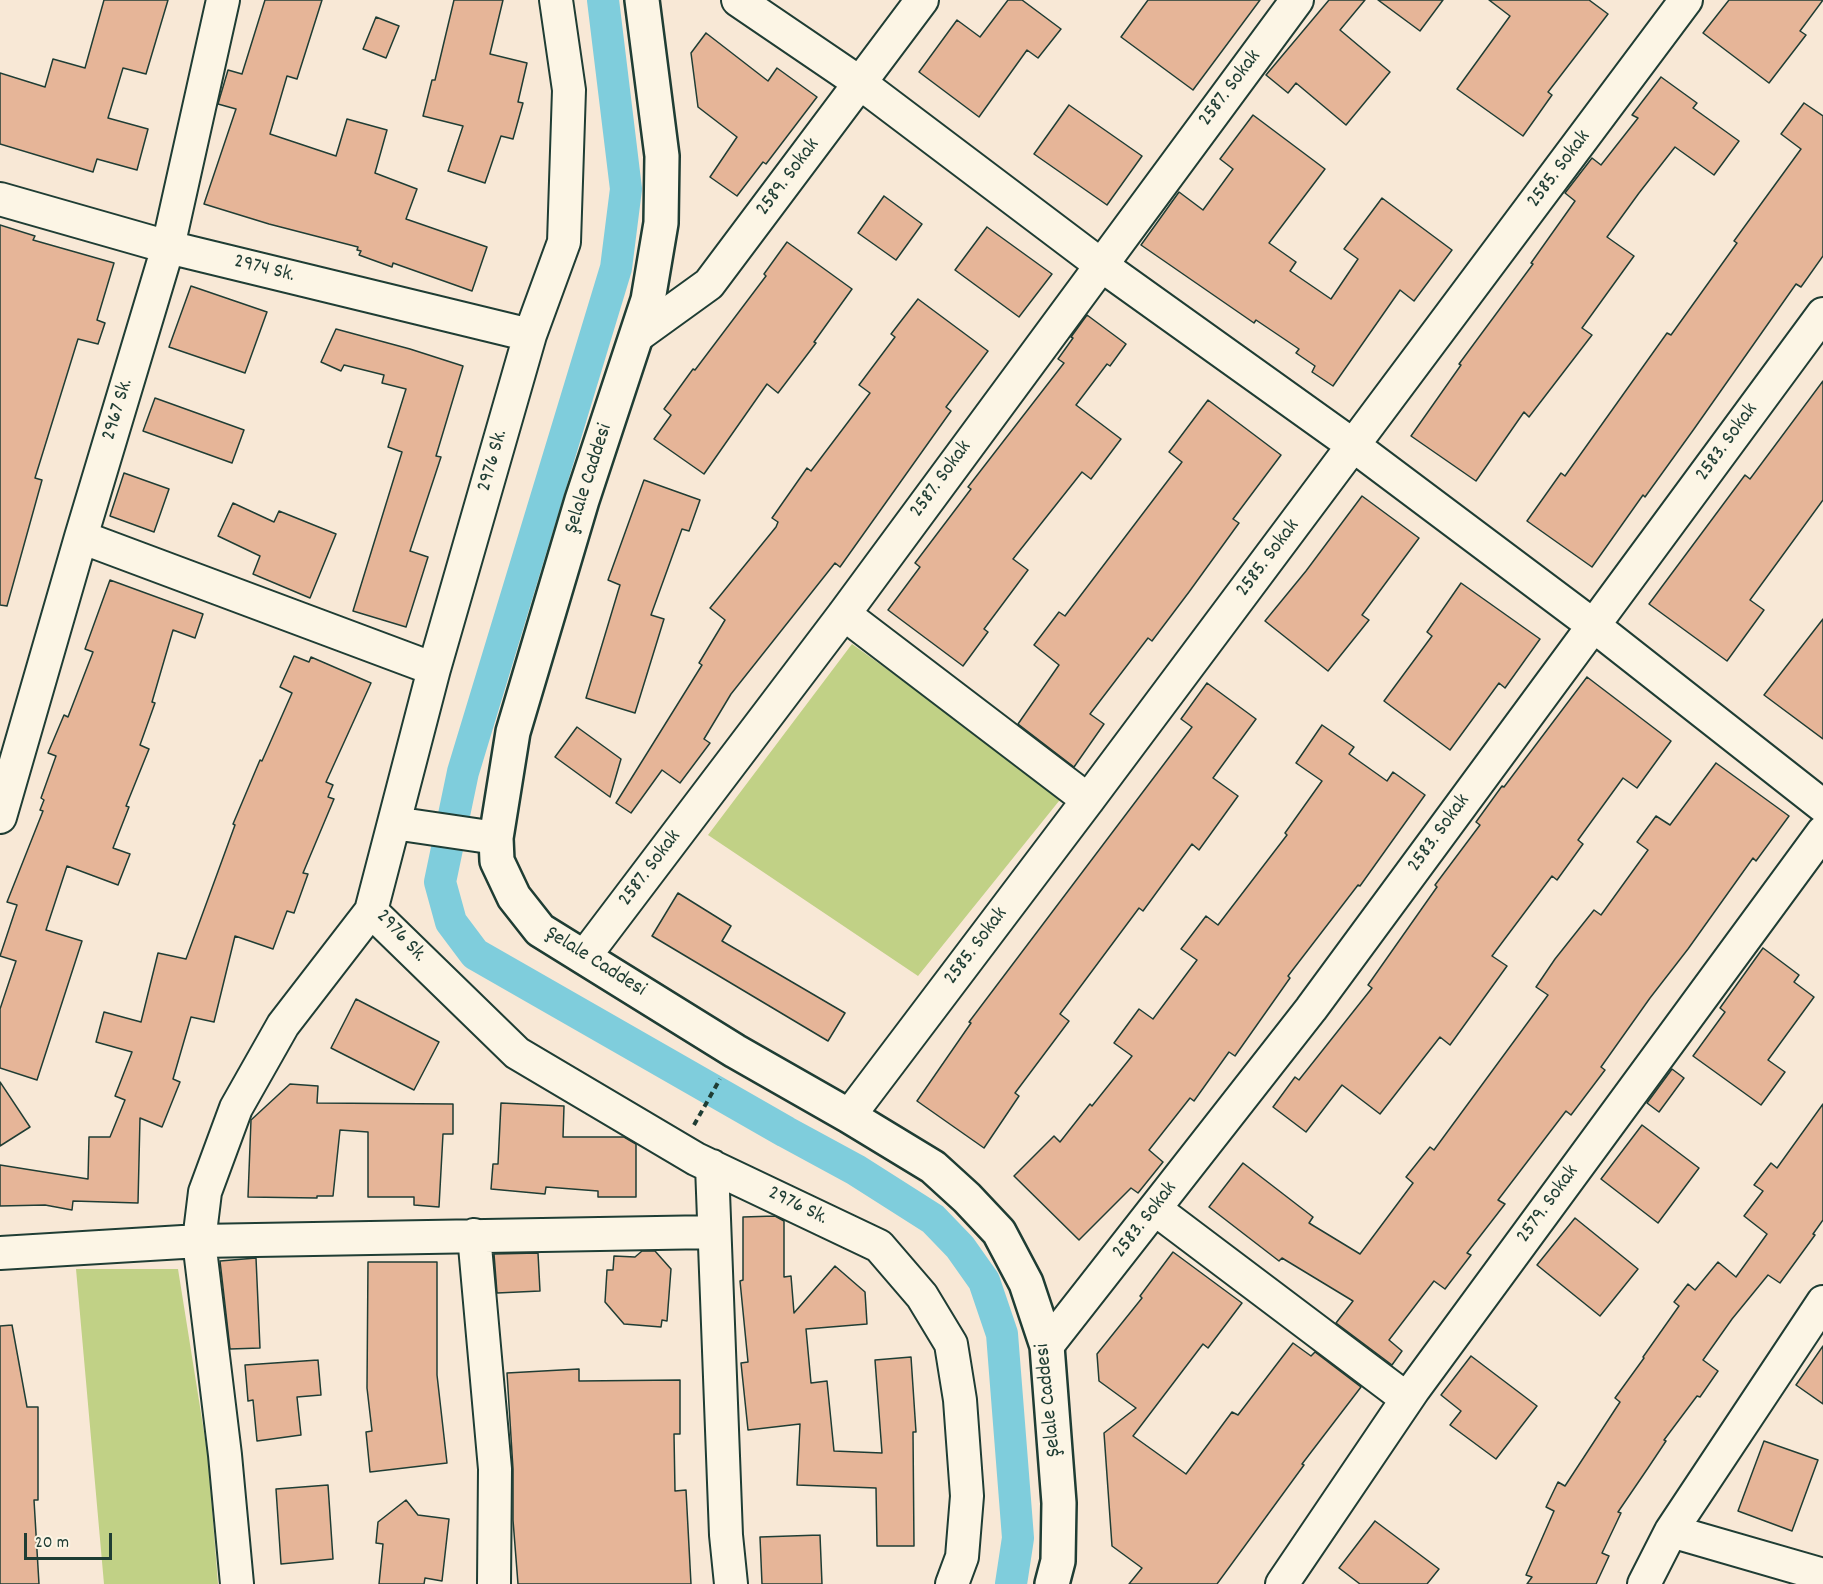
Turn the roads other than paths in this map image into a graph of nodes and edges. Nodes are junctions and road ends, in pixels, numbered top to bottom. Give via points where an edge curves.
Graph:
1 (223, 0) edge
2 (556, 0) edge
3 (642, 0) edge
4 (738, 0) edge
5 (922, 0) edge
6 (1297, 0) edge
7 (1686, 0) edge
8 (860, 83) junction
9 (0, 199) edge
10 (168, 247) junction
11 (1101, 265) junction
12 (1823, 314) edge
13 (530, 334) junction
14 (637, 336) junction
15 (1354, 446) junction
16 (81, 537) junction
17 (844, 614) junction
18 (1594, 626) junction
19 (434, 669) junction
20 (1088, 800) junction
21 (1823, 806) edge
22 (0, 817) edge
23 (405, 824) junction
24 (1823, 832) edge
25 (496, 838) junction
26 (371, 911) junction
27 (584, 957) junction
28 (849, 1116) junction
29 (712, 1166) junction
30 (1155, 1209) junction
31 (714, 1232) junction
32 (474, 1236) junction
33 (199, 1241) junction
34 (0, 1253) edge
35 (1823, 1302) edge
36 (1047, 1346) junction
37 (1407, 1399) junction
38 (1671, 1531) junction
39 (1823, 1575) edge
40 (237, 1584) edge
41 (494, 1584) edge
42 (731, 1584) edge
43 (952, 1584) edge
44 (1052, 1584) edge
45 (1282, 1584) edge
46 (1644, 1584) edge

1 - 10 street, 2967 Sk.
2 - 13 street, 2976 Sk. via 568,90 564,242
3 - 14 street, Şelale Caddesi via 662,156 661,223 648,300
4 - 8 street
5 - 8 street, 2589. Sokak
6 - 11 street, 2587. Sokak
7 - 15 street, 2585. Sokak
8 - 11 street
8 - 14 street, 2589. Sokak via 709,284
9 - 10 street, 2974 Sk.
10 - 13 street, 2974 Sk.
10 - 16 street, 2967 Sk.
11 - 15 street
11 - 17 street, 2587. Sokak
12 - 18 street, 2583. Sokak
13 - 19 street, 2976 Sk.
14 - 25 street, Şelale Caddesi via 582,500 513,732
15 - 18 street
15 - 20 street, 2585. Sokak
16 - 19 street
16 - 22 street, 2967 Sk.
17 - 20 street
17 - 27 street, 2587. Sokak
18 - 21 street
18 - 30 street, 2583. Sokak via 1311,1009
19 - 23 street, 2976 Sk.
20 - 28 street, 2585. Sokak
23 - 25 street
23 - 26 street, 2976 Sk.
24 - 37 street, 2579. Sokak
25 - 27 street, Şelale Caddesi via 496,861 514,897 540,930
26 - 29 street, 2976 Sk. via 516,1053
26 - 33 street via 283,1025 236,1108 205,1192
27 - 28 street, Şelale Caddesi
28 - 36 street, Şelale Caddesi via 933,1167 999,1232 1026,1283
29 - 31 street
29 - 43 street, 2976 Sk. via 879,1246 922,1296 951,1344 960,1400 966,1496 962,1557
30 - 36 street, 2583. Sokak
30 - 37 street
31 - 32 street
31 - 42 street
32 - 33 street
32 - 41 street via 495,1469
33 - 34 street
33 - 40 street
35 - 38 street
36 - 44 street, Şelale Caddesi via 1059,1503 1058,1561
37 - 45 street, 2579. Sokak
38 - 39 street
38 - 46 street

